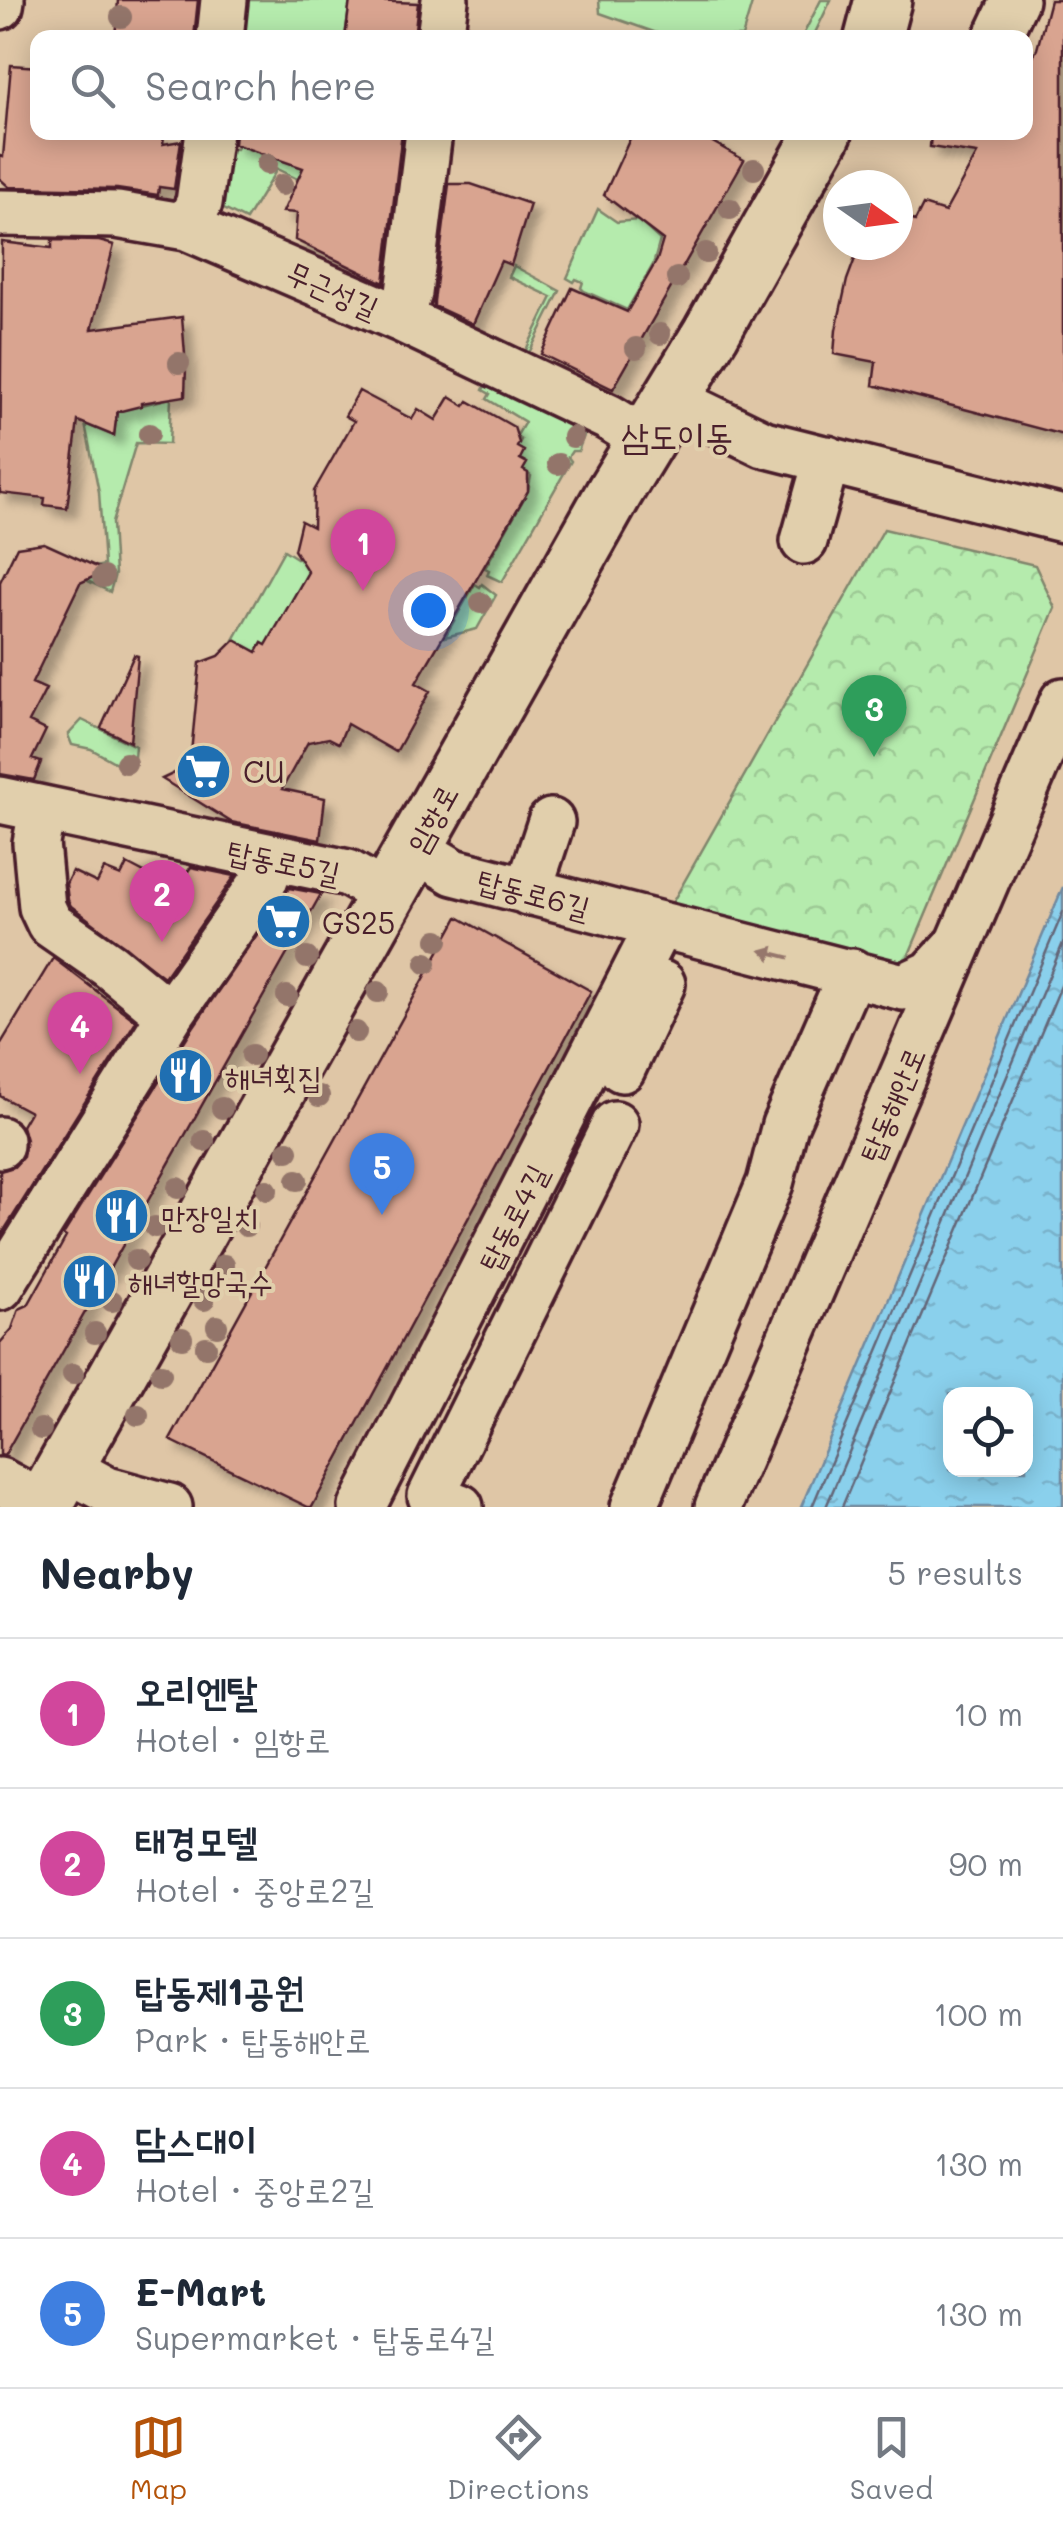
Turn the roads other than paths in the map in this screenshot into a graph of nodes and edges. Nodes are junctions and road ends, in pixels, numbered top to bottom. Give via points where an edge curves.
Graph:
1 (224, 0) edge
2 (445, 0) edge
3 (883, 0) edge
4 (1015, 0) edge
5 (221, 30) edge
6 (441, 30) edge
7 (875, 30) edge
8 (1001, 30) edge
9 (208, 140) edge
10 (428, 140) edge
11 (819, 140) edge
12 (0, 213) edge
13 (187, 227) junction
14 (399, 318) junction
15 (658, 419) junction
16 (828, 459) junction
17 (1063, 519) edge
18 (804, 541) dead end
19 (1063, 700) edge
20 (21, 805) edge
21 (551, 822) dead end
22 (414, 848) junction
23 (270, 858) junction
24 (528, 892) junction
25 (388, 896) junction
26 (655, 924) junction
27 (961, 942) junction
28 (852, 972) junction
29 (170, 1015) junction
30 (622, 1069) dead end
31 (616, 1124) dead end
32 (0, 1287) edge
33 (38, 1490) edge
34 (169, 1507) edge
35 (362, 1507) edge
36 (460, 1507) edge
37 (634, 1507) edge
38 (718, 1507) edge

1 - 5 street
2 - 6 street
3 - 7 main road
4 - 8 street
9 - 13 street via 199,204
10 - 14 street via 409,293
11 - 15 main road, 임항로
12 - 13 street, 무근성길 via 117,214
13 - 14 street, 무근성길
14 - 15 street, 무근성길 via 608,417
15 - 16 street, 무근성길
15 - 22 main road, 임항로
16 - 17 street, 무근성길
16 - 18 street
19 - 27 street, 탑동해안로
20 - 23 street, 탑동로5길
20 - 29 street via 36,843 50,924
21 - 24 street
22 - 24 street, 탑동로6길 via 454,872
22 - 25 main road, 임항로
23 - 25 street, 탑동로5길 via 348,873
23 - 29 street via 265,879
24 - 26 street, 탑동로6길
25 - 33 main road, 임항로
28 -> 26 street, 탑동로6길
26 - 30 street
26 - 35 street, 탑동로4길
27 - 28 street, 탑동로6길 via 931,974 903,987
27 - 38 street, 탑동해안로
28 - 37 street
29 - 32 street
31 - 36 street via 561,1204 432,1496
33 - 34 street via 107,1490

